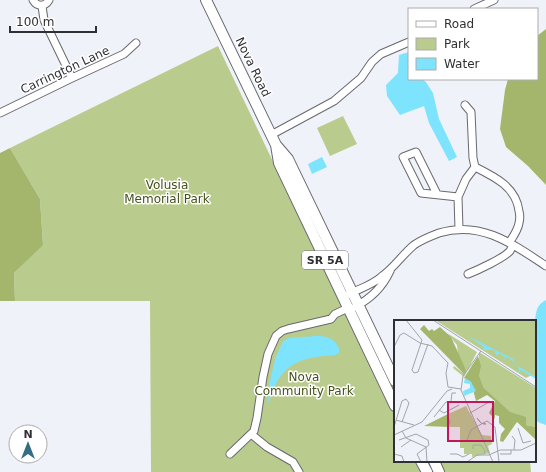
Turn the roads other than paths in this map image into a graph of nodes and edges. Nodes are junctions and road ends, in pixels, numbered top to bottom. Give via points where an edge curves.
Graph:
1 (33, 0) edge
2 (49, 0) edge
3 (206, 0) edge
4 (494, 0) edge
5 (42, 6) junction
6 (476, 8) edge
7 (408, 42) edge
8 (136, 43) dead end
9 (72, 78) junction
10 (465, 104) dead end
11 (0, 113) edge
12 (271, 135) junction
13 (276, 146) junction
14 (475, 167) junction
15 (437, 194) junction
16 (458, 197) junction
17 (459, 229) junction
18 (511, 244) junction
19 (546, 266) edge
20 (391, 269) junction
21 (468, 274) dead end
22 (352, 292) junction
23 (343, 297) junction
24 (358, 305) junction
25 (348, 309) junction
26 (394, 378) edge
27 (394, 402) edge
28 (251, 434) junction
29 (230, 454) dead end
30 (421, 462) edge
31 (434, 462) edge
32 (299, 472) edge
33 (426, 472) edge
34 (439, 472) edge

1 - 5 street
2 - 5 street
3 - 12 main road, Nova Road / SR 5A
4 - 6 street
5 - 9 street via 44,20
7 - 12 street via 381,54 361,78 334,101
8 - 9 street, Carrington Lane via 124,54
9 - 11 street, Carrington Lane
10 - 14 street via 471,112
12 - 13 main road, Nova Road / SR 5A
13 - 22 main road, SR 5A via 288,159
13 - 23 main road, SR 5A via 279,164
14 - 16 street
14 - 18 street via 496,178 510,189 517,200 520,219
15 - 15 street via 421,193 403,157 416,152
15 - 16 street
16 - 17 street
17 - 18 street via 492,234
17 - 20 street via 435,234 416,244
18 - 19 street
18 - 21 street via 510,251
20 - 22 street via 380,278
20 - 24 street via 371,297
22 - 23 street
22 - 24 main road, SR 5A
23 - 25 main road, SR 5A
24 - 25 street
24 - 26 main road, SR 5A
25 - 27 main road, SR 5A
25 - 28 street via 335,314 331,319 288,329 276,336 268,354 256,426
28 - 29 street
28 - 32 street via 293,462
30 - 33 main road
31 - 34 main road

